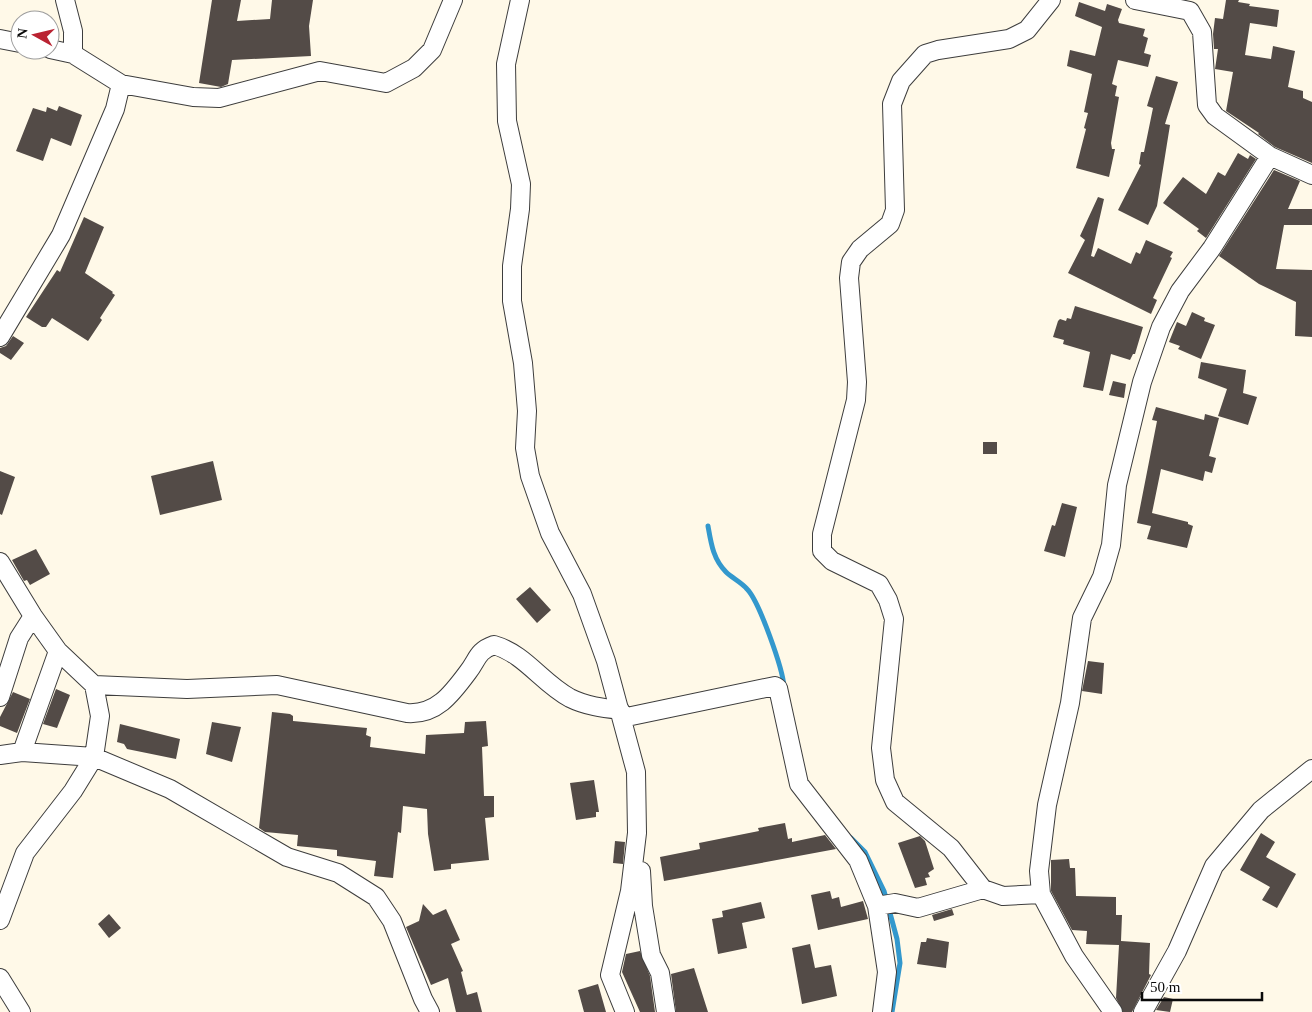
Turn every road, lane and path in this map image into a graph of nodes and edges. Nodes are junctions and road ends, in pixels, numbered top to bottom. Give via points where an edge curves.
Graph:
1 (65, 0) edge
2 (452, 0) edge
3 (520, 0) edge
4 (1051, 0) edge
5 (1135, 0) edge
6 (60, 51) edge
7 (73, 54) junction
8 (121, 84) junction
9 (1270, 156) junction
10 (1312, 175) edge
11 (0, 337) edge
12 (2, 570) edge
13 (33, 616) junction
14 (58, 651) junction
15 (94, 685) junction
16 (0, 697) edge
17 (621, 714) junction
18 (22, 752) junction
19 (0, 755) edge
20 (94, 757) junction
21 (1312, 769) edge
22 (637, 832) junction
23 (984, 889) junction
24 (1041, 894) junction
25 (885, 905) junction
26 (0, 920) edge
27 (0, 978) edge
28 (21, 1012) edge
29 (430, 1012) edge
30 (625, 1012) edge
31 (666, 1012) edge
32 (882, 1012) edge
33 (1113, 1012) edge
34 (1142, 1012) edge

1 - 7 street via 73,31
2 - 8 street via 432,50 414,68 386,82 320,72 219,98 193,97
3 - 17 street via 506,64 507,121 521,184 512,292 526,402 525,448 530,476 550,533 582,594
4 - 23 street via 1026,30 1009,39 925,54 901,81 892,104 895,210 890,224 860,249 851,262 849,278 858,382 822,534 822,551 832,561 879,584 894,619 881,748 885,780 896,802 951,848
5 - 9 street via 1190,11 1202,32 1207,105 1216,116
6 - 7 street
7 - 8 street
8 - 11 street via 115,109 61,235
9 - 10 street
9 - 24 street via 1212,248 1180,291 1161,327 1142,382 1117,485 1109,553 1102,577 1082,618 1070,703 1047,805 1039,871
12 - 13 street
13 - 14 street
13 - 16 street via 19,638
14 - 15 street
14 - 18 street
15 - 17 street via 187,689 277,685 420,714 438,707 482,650 494,645 516,655 570,698
15 - 20 street via 100,716
17 - 22 street via 636,772
17 - 25 street via 778,688 799,784 858,860
18 - 19 street
18 - 20 street
20 - 26 street via 73,791 25,852
20 - 29 street via 170,790 287,857 338,873 376,896 392,921
21 - 34 street via 1261,810 1214,866 1177,951
22 - 30 street via 630,891 610,975
22 - 31 street via 640,836 651,954 660,973
23 - 24 street via 1003,896
23 - 25 street via 918,908
24 - 33 street via 1074,956
25 - 32 street via 887,972
27 - 28 street

